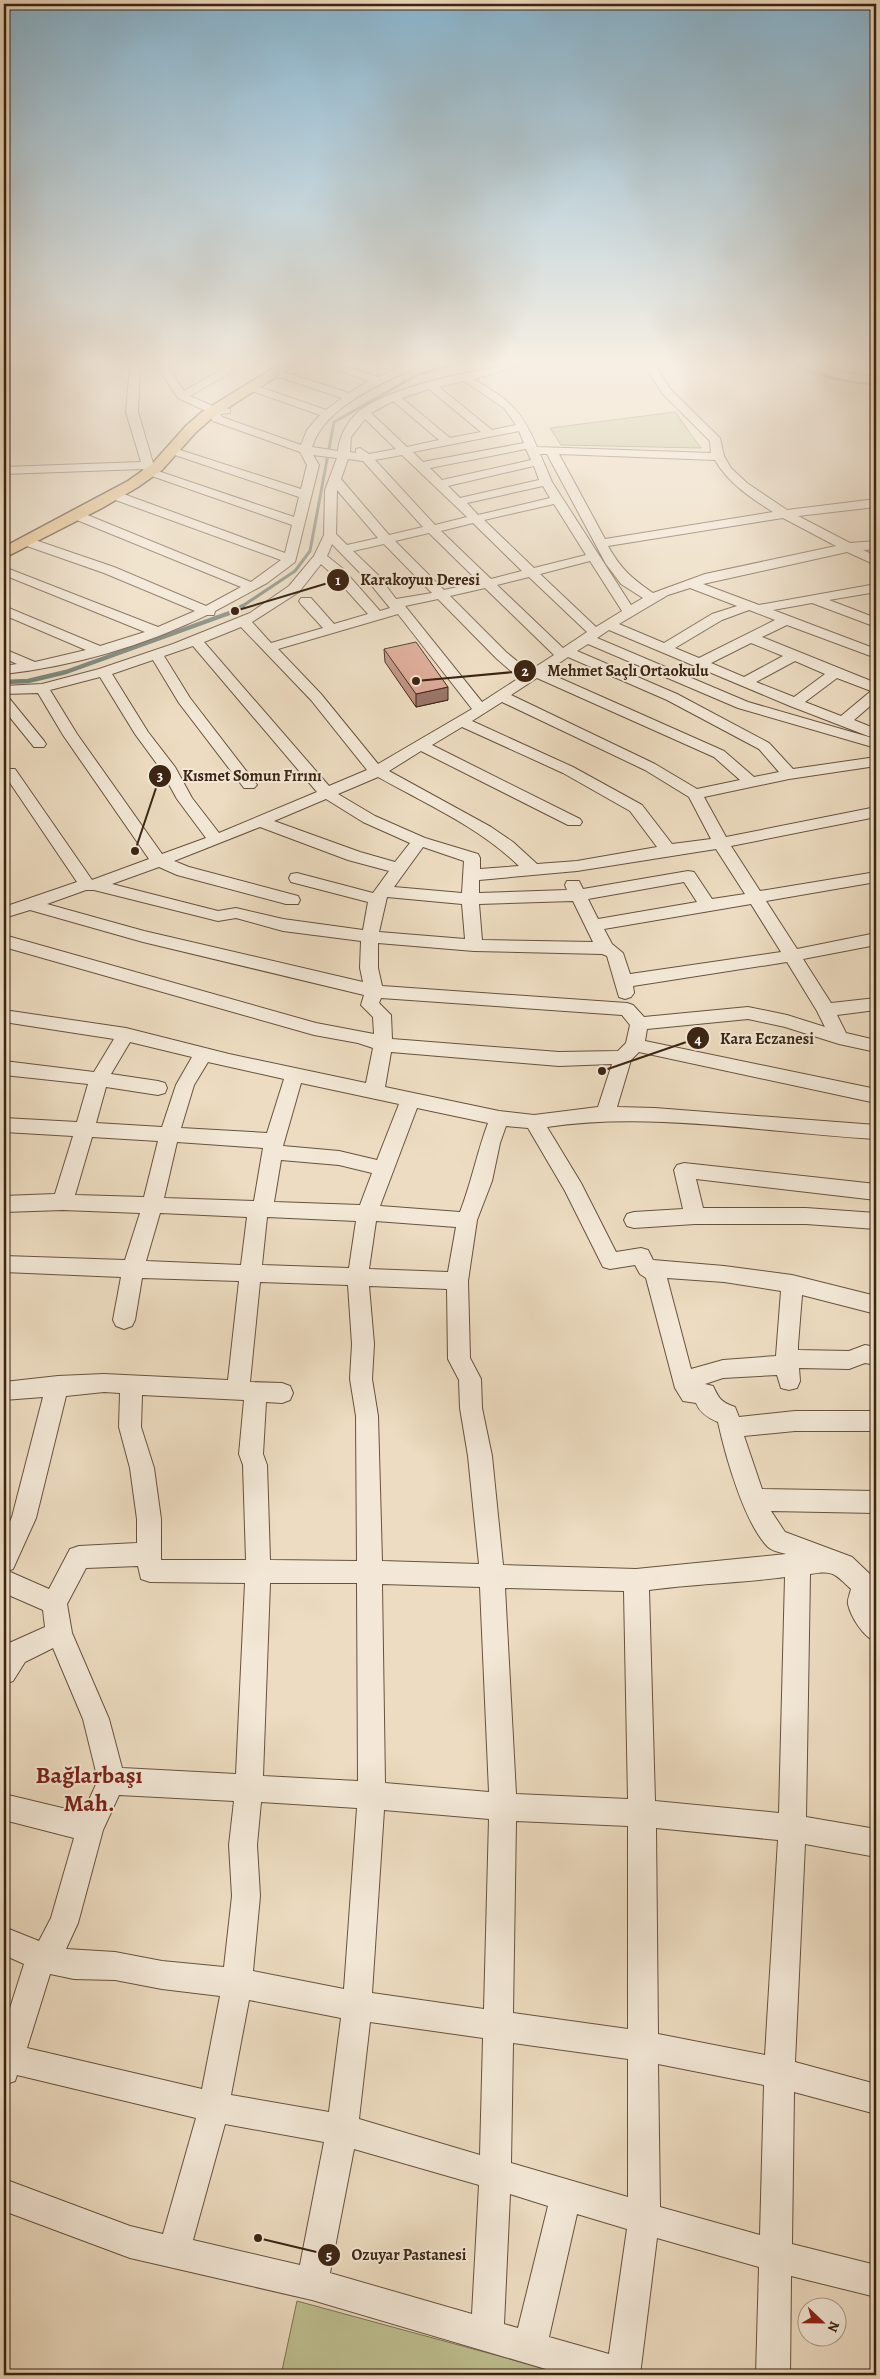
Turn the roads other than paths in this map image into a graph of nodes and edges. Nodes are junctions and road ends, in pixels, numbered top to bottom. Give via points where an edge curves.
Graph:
1 (138, 477) edge
2 (171, 477) edge
3 (252, 477) edge
4 (310, 477) edge
5 (385, 477) edge
6 (434, 477) edge
7 (471, 477) edge
8 (544, 477) edge
9 (566, 477) edge
10 (735, 477) edge
11 (334, 479) joint
12 (546, 482) junction
13 (441, 484) junction
14 (114, 495) junction
15 (306, 495) junction
16 (558, 500) junction
17 (457, 502) junction
18 (876, 503) edge
19 (783, 514) junction
20 (76, 515) junction
21 (475, 519) junction
22 (299, 523) junction
23 (431, 528) junction
24 (330, 535) junction
25 (386, 539) junction
26 (25, 541) junction
27 (601, 543) junction
28 (876, 545) edge
29 (850, 547) junction
30 (345, 549) junction
31 (4, 554) edge
32 (320, 556) junction
33 (592, 557) junction
34 (290, 559) junction
35 (876, 561) edge
36 (4, 571) edge
37 (530, 571) junction
38 (489, 583) junction
39 (689, 583) junction
40 (252, 587) junction
41 (876, 588) edge
42 (862, 591) junction
43 (444, 596) junction
44 (876, 596) edge
45 (652, 598) junction
46 (812, 599) junction
47 (306, 601) dead end
48 (397, 606) junction
49 (754, 608) junction
50 (4, 610) edge
51 (209, 612) junction
52 (629, 612) junction
53 (377, 616) junction
54 (786, 620) junction
55 (243, 621) junction
56 (876, 623) edge
57 (609, 625) junction
58 (332, 630) junction
59 (156, 631) junction
60 (592, 636) junction
61 (752, 638) junction
62 (195, 640) junction
63 (268, 648) junction
64 (664, 648) junction
65 (99, 650) junction
66 (4, 653) edge
67 (156, 654) junction
68 (565, 654) junction
69 (876, 654) edge
70 (794, 656) junction
71 (700, 663) junction
72 (35, 667) junction
73 (4, 670) edge
74 (104, 672) junction
75 (834, 674) junction
76 (533, 676) junction
77 (745, 682) junction
78 (42, 688) junction
79 (876, 688) edge
80 (4, 690) edge
81 (876, 694) edge
82 (501, 696) junction
83 (4, 701) edge
84 (795, 703) junction
85 (480, 710) junction
86 (461, 721) junction
87 (844, 721) junction
88 (876, 734) edge
89 (39, 744) dead end
90 (876, 744) edge
91 (420, 745) junction
92 (876, 761) edge
93 (378, 771) junction
94 (10, 772) dead end
95 (789, 774) junction
96 (750, 781) junction
97 (249, 785) dead end
98 (325, 792) junction
99 (695, 794) junction
100 (876, 812) edge
101 (259, 821) junction
102 (574, 822) dead end
103 (216, 840) junction
104 (419, 841) junction
105 (721, 843) junction
106 (668, 850) junction
107 (160, 861) junction
108 (399, 868) junction
109 (564, 868) junction
110 (534, 871) junction
111 (472, 875) junction
112 (876, 877) edge
113 (297, 878) dead end
114 (90, 885) junction
115 (4, 895) edge
116 (380, 895) junction
117 (579, 895) junction
118 (756, 897) junction
119 (470, 899) junction
120 (292, 900) dead end
121 (707, 906) junction
122 (17, 910) edge
123 (593, 925) junction
124 (370, 937) junction
125 (876, 939) edge
126 (4, 941) edge
127 (474, 944) junction
128 (605, 948) junction
129 (792, 956) junction
130 (624, 980) junction
131 (374, 991) junction
132 (876, 1004) edge
133 (627, 1009) junction
134 (826, 1010) junction
135 (4, 1016) edge
136 (639, 1024) junction
137 (126, 1034) junction
138 (840, 1038) junction
139 (383, 1045) junction
140 (876, 1046) edge
141 (629, 1051) junction
142 (203, 1054) junction
143 (4, 1068) edge
144 (294, 1076) junction
145 (99, 1079) junction
146 (158, 1088) dead end
147 (374, 1093) junction
148 (876, 1096) edge
149 (410, 1100) junction
150 (605, 1114) junction
151 (499, 1118) junction
152 (534, 1122) junction
153 (4, 1125) edge
154 (83, 1130) junction
155 (876, 1132) edge
156 (169, 1135) junction
157 (273, 1146) junction
158 (385, 1169) junction
159 (876, 1192) edge
160 (64, 1202) junction
161 (4, 1204) edge
162 (152, 1206) junction
163 (260, 1209) junction
164 (367, 1213) junction
165 (696, 1216) junction
166 (467, 1220) junction
167 (634, 1220) dead end
168 (876, 1221) edge
169 (4, 1264) edge
170 (132, 1268) junction
171 (647, 1268) junction
172 (250, 1273) junction
173 (358, 1276) junction
174 (457, 1281) junction
175 (792, 1284) junction
176 (876, 1305) edge
177 (124, 1320) dead end
178 (876, 1356) edge
179 (788, 1368) junction
180 (684, 1381) junction
181 (131, 1384) junction
182 (58, 1385) junction
183 (247, 1390) junction
184 (4, 1391) edge
185 (282, 1392) dead end
186 (876, 1421) edge
187 (730, 1428) junction
188 (754, 1500) junction
189 (876, 1502) edge
190 (149, 1554) junction
191 (827, 1560) junction
192 (4, 1561) edge
193 (798, 1564) junction
194 (258, 1572) junction
195 (368, 1572) junction
196 (492, 1577) junction
197 (636, 1580) junction
198 (4, 1581) edge
199 (870, 1588) edge
200 (54, 1603) junction
201 (876, 1630) edge
202 (59, 1633) junction
203 (4, 1672) edge
204 (112, 1781) junction
205 (249, 1788) junction
206 (371, 1795) junction
207 (4, 1807) edge
208 (503, 1807) junction
209 (642, 1813) junction
210 (90, 1828) junction
211 (792, 1828) junction
212 (876, 1843) edge
213 (4, 1941) edge
214 (43, 1957) junction
215 (237, 1983) junction
216 (357, 2006) junction
217 (499, 2026) junction
218 (643, 2046) junction
219 (6, 2062) edge
220 (779, 2073) junction
221 (876, 2099) edge
222 (214, 2107) junction
223 (342, 2130) junction
224 (495, 2175) junction
225 (4, 2195) edge
226 (566, 2196) junction
227 (644, 2217) junction
228 (174, 2251) junction
229 (775, 2256) junction
230 (876, 2281) edge
231 (312, 2284) junction
232 (487, 2336) junction
233 (529, 2349) junction
234 (622, 2375) edge
235 (773, 2375) edge

1 - 14 main road
2 - 22 street
3 - 15 street
4 - 15 street
5 - 23 street
6 - 13 street
7 - 13 street
8 - 12 street
9 - 27 street
10 - 19 street via 745,488
11 - 24 street
11 - 25 street
12 - 16 street
12 - 17 street
13 - 17 street
14 - 20 main road
14 - 34 street
15 - 22 street
16 - 21 street
16 - 33 street
17 - 21 street
18 - 19 street
19 - 27 street
19 - 29 street
20 - 26 main road
20 - 40 street
21 - 23 street
21 - 37 street
22 - 34 street
23 - 25 street
23 - 38 street
24 - 30 street
24 - 32 street
25 - 30 street
25 - 43 street
26 - 31 main road
26 - 51 street via 109,570
27 - 45 street via 626,581
28 - 29 street
29 - 35 street
29 - 39 street
30 - 48 street
32 - 53 street
32 - 55 street via 294,589
33 - 37 street
33 - 52 street
34 - 40 street via 280,570
36 - 59 street
37 - 38 street
37 - 60 street
38 - 43 street
38 - 68 street
39 - 45 street
39 - 49 street
40 - 51 street
41 - 42 street
42 - 44 street
42 - 46 street
43 - 48 street
43 - 76 street via 501,655
45 - 52 street
46 - 49 street
46 - 56 street
47 - 58 street
48 - 53 street
48 - 85 street
49 - 54 street
49 - 64 street via 717,617
50 - 65 street
51 - 59 street
52 - 57 street
53 - 58 street
54 - 61 street
54 - 69 street
55 - 62 street
55 - 63 street
57 - 60 street
57 - 64 street
58 - 63 street
59 - 65 street
60 - 68 street
60 - 90 street via 742,705
61 - 70 street
61 - 71 street
62 - 67 street
62 - 98 street
63 - 93 street via 316,697
64 - 71 street
65 - 72 street
66 - 72 street
67 - 74 street
67 - 97 street via 184,700
68 - 76 street
68 - 95 street via 672,697 764,746
70 - 75 street
70 - 77 street
71 - 77 street
72 - 73 street
74 - 78 street
74 - 103 street via 185,799
75 - 79 street
75 - 84 street
76 - 82 street
76 - 96 street via 719,754
77 - 84 street
78 - 80 street
78 - 107 street via 70,735
81 - 87 street
82 - 85 street
82 - 99 street via 650,767
83 - 89 street
84 - 87 street
85 - 86 street
86 - 91 street
86 - 106 street via 568,770 636,808
87 - 88 street
91 - 93 street
91 - 102 street
92 - 95 street
93 - 98 street
93 - 110 street via 485,830 507,845
94 - 114 street
95 - 96 street
96 - 99 street
98 - 101 street
98 - 104 street via 369,820
99 - 105 street
100 - 105 street
101 - 103 street
101 - 108 street via 354,856
103 - 107 street
104 - 108 street
104 - 111 street via 472,858
105 - 106 street
105 - 118 street
106 - 109 street
107 - 114 street
107 - 120 street via 183,871
108 - 116 street
109 - 110 street
109 - 117 street
110 - 111 street
111 - 119 street
112 - 118 street
113 - 116 street
114 - 122 street
114 - 124 street via 218,916 236,913 284,925
115 - 122 street
116 - 119 street
116 - 124 street
117 - 119 street
117 - 121 street via 688,876
117 - 123 street
118 - 121 street
118 - 129 street
119 - 127 street
121 - 123 street
122 - 131 street
123 - 128 street
124 - 127 street
124 - 131 street via 368,968
125 - 129 street
126 - 139 street via 215,998 322,1031 371,1038
127 - 128 street
128 - 130 street via 614,953
129 - 130 street
129 - 134 street
130 - 133 street
131 - 133 street
131 - 139 street via 370,1005 382,1015
132 - 134 street
133 - 136 street
134 - 138 street
135 - 137 street
136 - 138 street via 748,1013 787,1021
136 - 141 street
137 - 142 street
137 - 145 street
138 - 140 street
139 - 141 street via 559,1059
139 - 147 street
141 - 148 street
141 - 150 street
142 - 144 street
142 - 156 street via 185,1085
143 - 145 street
144 - 147 street
144 - 157 street
145 - 146 street
145 - 154 street
147 - 149 street
149 - 151 street
149 - 158 street
150 - 152 street
150 - 155 street via 764,1122
151 - 152 street
151 - 166 street via 482,1181
152 - 171 street via 574,1188 610,1261 641,1256
153 - 154 street
154 - 156 street
154 - 160 street
156 - 157 street
156 - 162 street
157 - 158 street
157 - 163 street
158 - 164 street
159 - 165 street via 684,1170
160 - 161 street
160 - 162 street
162 - 163 street
162 - 170 street
163 - 164 street
163 - 172 street
164 - 166 street
164 - 173 street
165 - 167 street
165 - 168 street via 806,1216
166 - 174 street
169 - 170 street
170 - 172 street
170 - 177 street
171 - 175 street
171 - 180 street via 656,1272
172 - 173 street
172 - 183 street
173 - 174 street
173 - 195 street via 363,1344 360,1380 366,1416
174 - 196 street via 459,1358 470,1379
175 - 176 street
175 - 179 street via 787,1332
178 - 179 street via 865,1354 848,1360
179 - 180 street via 722,1369
180 - 187 street via 691,1394 705,1393 706,1403 726,1414
181 - 182 street
181 - 183 street
181 - 190 street via 130,1427 142,1468 149,1519
182 - 184 street
182 - 192 street via 24,1518
183 - 185 street
183 - 194 street via 251,1454 255,1465
186 - 187 street via 795,1421
187 - 188 street
188 - 189 street
188 - 191 street via 777,1540
190 - 194 street via 150,1571
190 - 200 street via 79,1557
191 - 193 street
191 - 199 street via 843,1565
193 - 197 street
193 - 211 street
194 - 195 street
194 - 205 street
195 - 196 street
195 - 206 street
196 - 197 street
196 - 208 street
197 - 209 street
198 - 200 street
199 - 201 street via 860,1603
200 - 202 street
202 - 203 street via 16,1653
202 - 204 street via 96,1719
204 - 205 street
204 - 210 street
205 - 206 street
205 - 215 street via 243,1845 246,1896
206 - 208 street
206 - 216 street
207 - 210 street
208 - 209 street
208 - 217 street
209 - 211 street
209 - 218 street
210 - 214 street via 64,1923
211 - 212 street
211 - 220 street
213 - 214 street
214 - 215 street via 74,1965 115,1966
214 - 219 street
215 - 216 street
215 - 222 street
216 - 217 street
216 - 223 street
217 - 218 street
217 - 224 street
218 - 220 street
218 - 227 street
219 - 222 street
220 - 221 street
220 - 229 street
222 - 223 street
222 - 228 street
223 - 224 street
223 - 231 street
224 - 226 street
224 - 232 street
225 - 228 street via 130,2242
226 - 227 street
226 - 233 street
227 - 229 street
227 - 234 street
228 - 231 street
229 - 230 street
229 - 235 street
231 - 232 street
232 - 233 street
233 - 234 street

